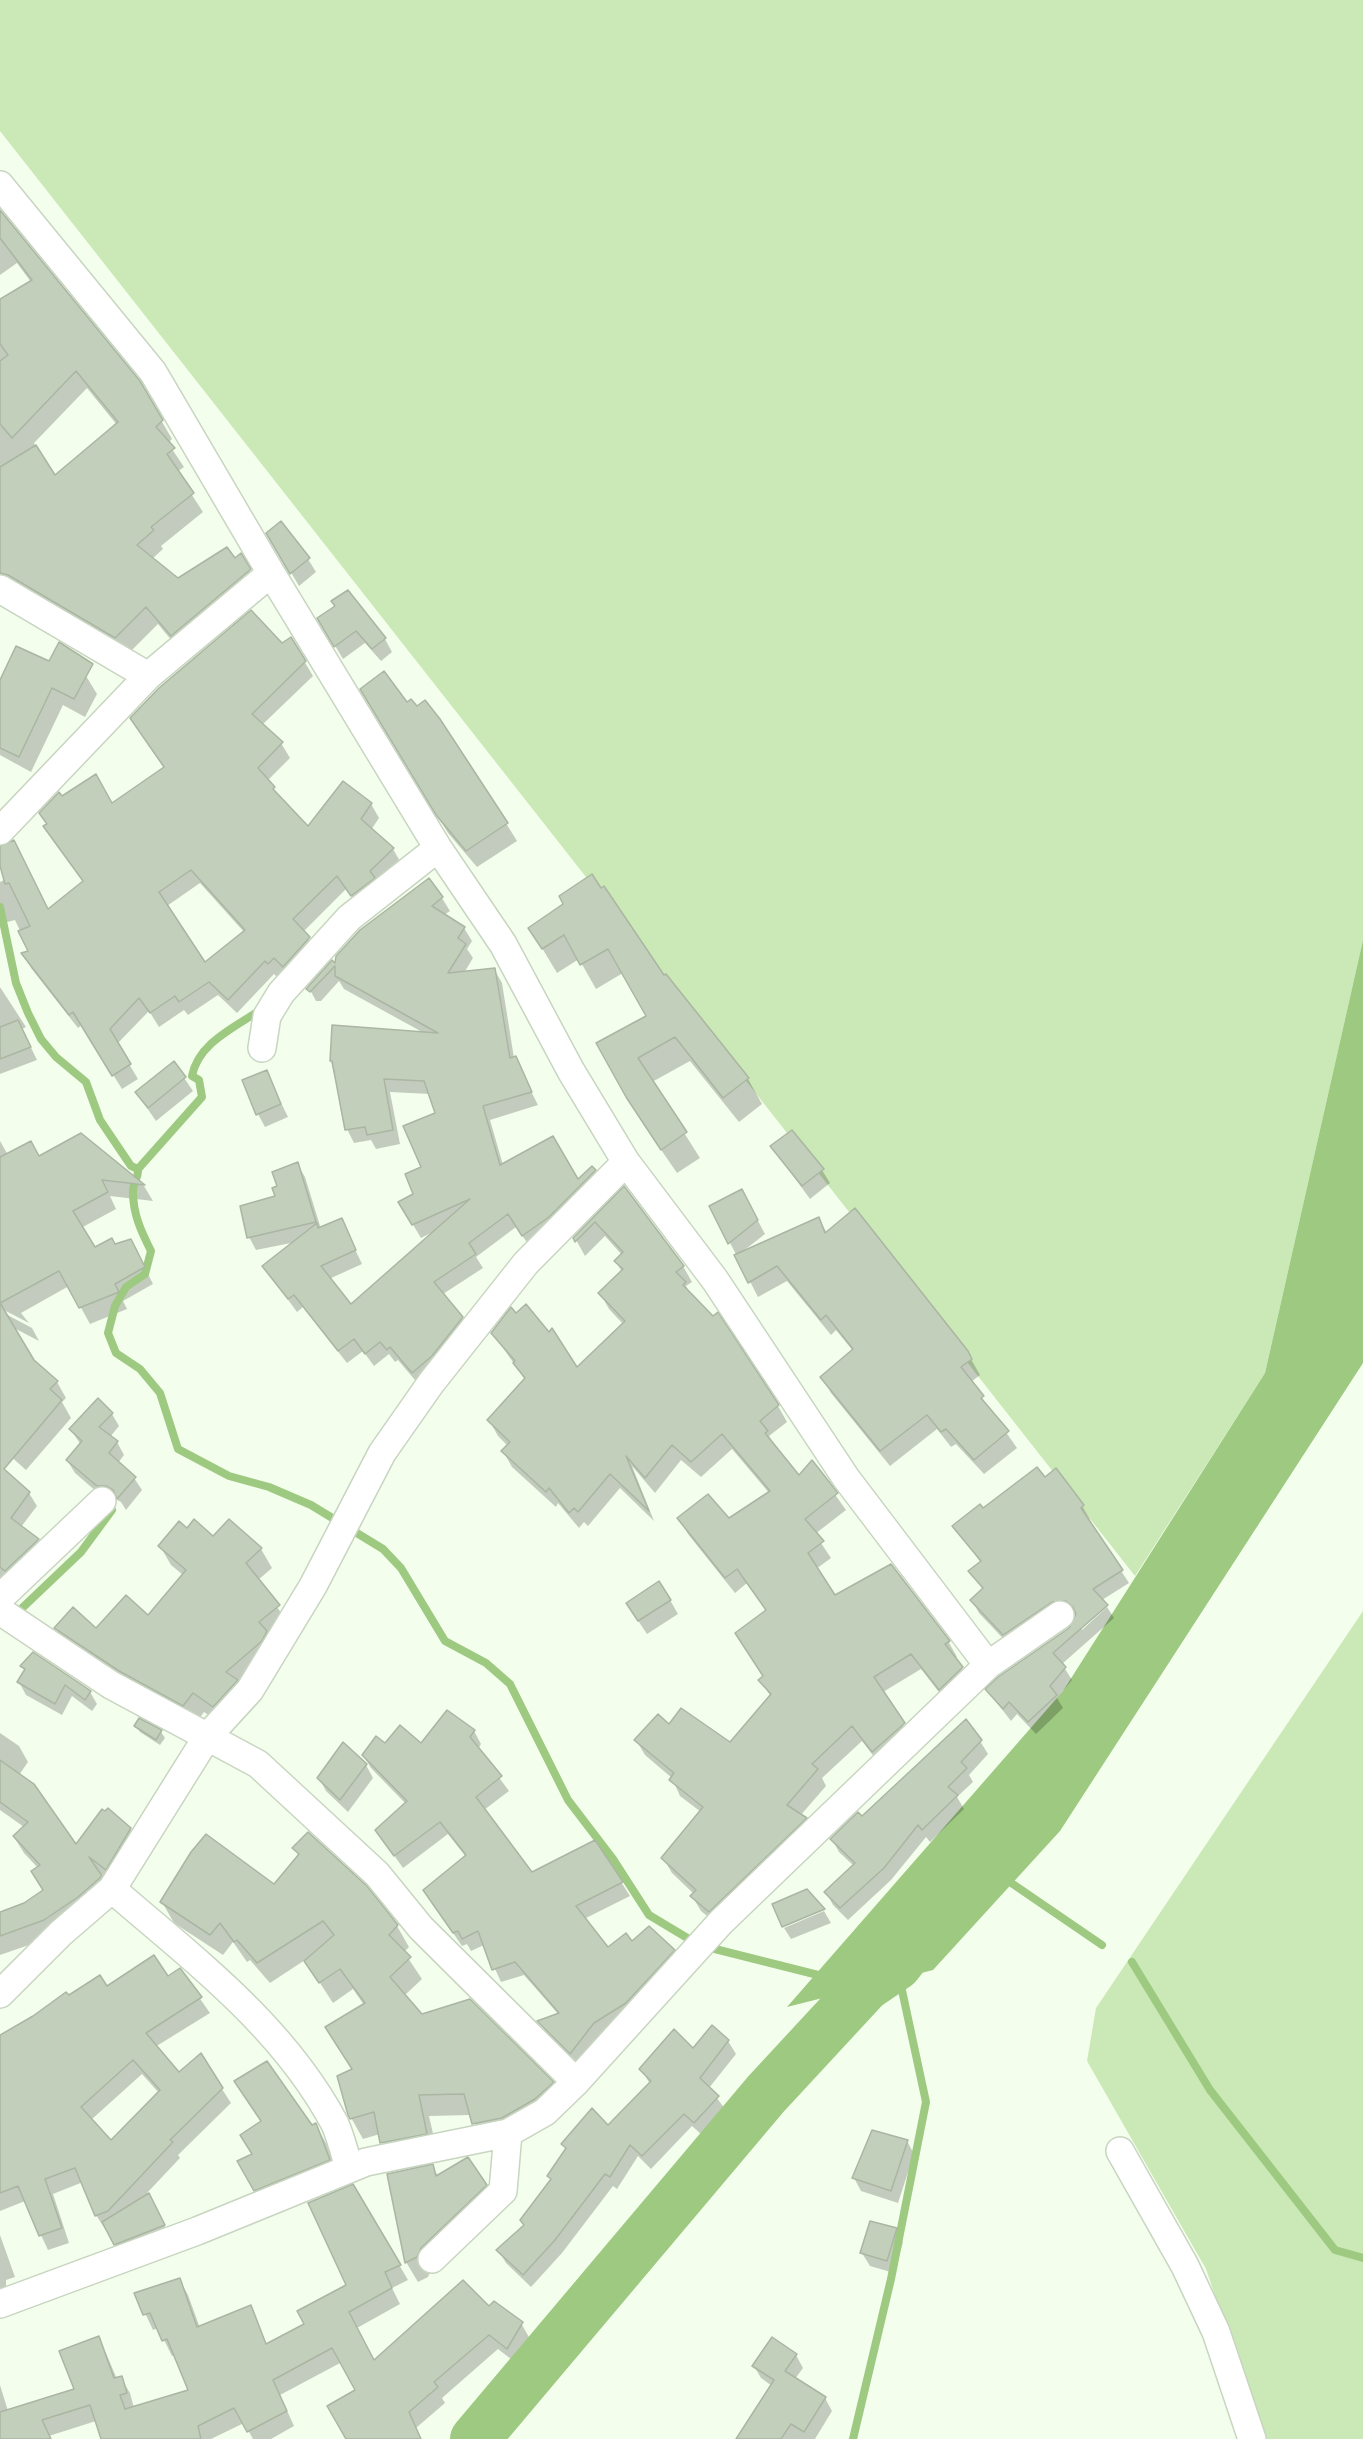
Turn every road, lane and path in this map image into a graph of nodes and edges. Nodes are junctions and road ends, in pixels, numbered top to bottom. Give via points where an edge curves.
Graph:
1 (0, 185) edge
2 (271, 573) junction
3 (0, 589) edge
4 (148, 676) junction
5 (0, 831) edge
6 (438, 848) junction
7 (262, 1048) dead end
8 (626, 1162) junction
9 (102, 1502) dead end
10 (0, 1598) edge
11 (0, 1611) edge
12 (1060, 1615) dead end
13 (988, 1665) junction
14 (207, 1737) junction
15 (112, 1889) junction
16 (0, 1994) edge
17 (576, 2082) junction
18 (508, 2133) junction
19 (1120, 2151) dead end
20 (350, 2168) junction
21 (432, 2259) dead end
22 (0, 2304) edge
23 (1252, 2439) edge

1 - 2 street via 153,372
2 - 4 street
2 - 6 street
3 - 4 street
4 - 5 street
6 - 7 street via 349,918 281,993 267,1016
6 - 8 street via 503,944 571,1071
8 - 13 street via 715,1280 846,1478
8 - 14 street via 526,1263 431,1383 382,1453 313,1586 250,1690
9 - 10 street
11 - 14 street via 111,1685
12 - 13 street
13 - 17 street via 721,1922
14 - 15 street
14 - 17 street via 258,1764 377,1874 421,1928
15 - 16 street
15 - 20 street via 245,2004 279,2041 336,2126
17 - 18 street via 544,2112
18 - 20 street
18 - 21 street via 502,2191
19 - 23 street via 1185,2266 1216,2332
20 - 22 street via 197,2231

